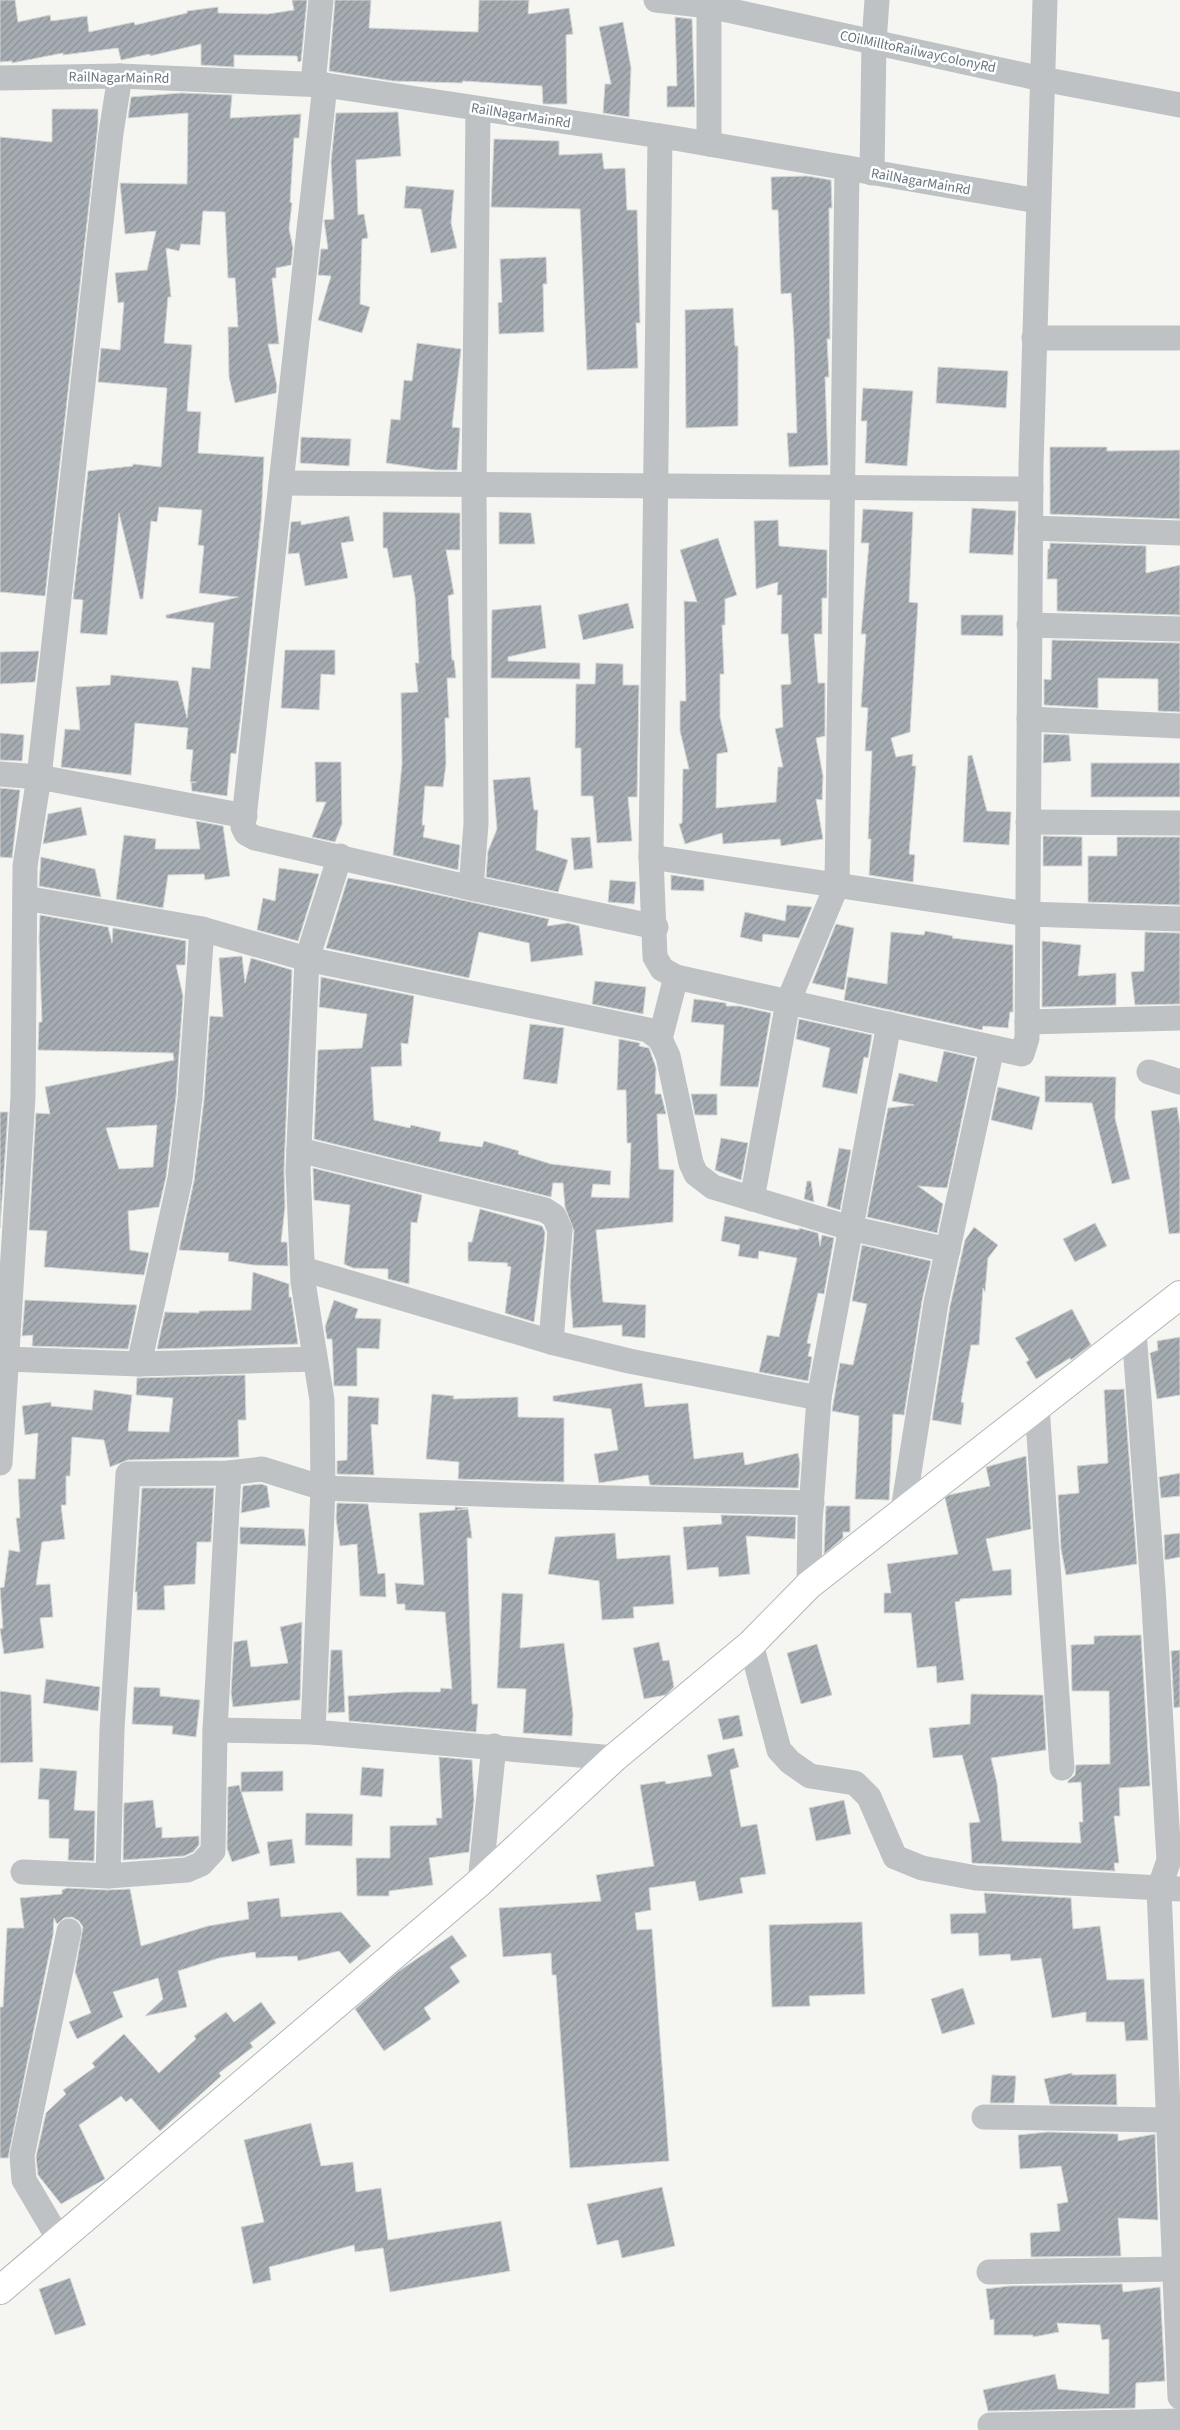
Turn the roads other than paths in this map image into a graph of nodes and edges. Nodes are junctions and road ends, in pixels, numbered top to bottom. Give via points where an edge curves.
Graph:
1 (321, 0) edge
2 (656, 0) edge
3 (877, 0) edge
4 (1045, 0) edge
5 (709, 3) edge
6 (874, 42) junction
7 (120, 76) junction
8 (0, 78) edge
9 (1042, 78) junction
10 (319, 85) junction
11 (1180, 105) edge
12 (478, 108) junction
13 (660, 136) junction
14 (709, 144) junction
15 (847, 168) junction
16 (872, 173) junction
17 (1038, 201) junction
18 (1034, 338) junction
19 (1180, 338) edge
20 (281, 483) junction
21 (474, 484) junction
22 (657, 486) junction
23 (843, 488) junction
24 (1031, 489) junction
25 (1030, 528) junction
26 (1180, 533) edge
27 (1029, 625) junction
28 (1180, 630) edge
29 (1029, 719) junction
30 (1180, 726) edge
31 (0, 774) edge
32 (39, 777) junction
33 (245, 816) junction
34 (1028, 822) junction
35 (1180, 822) edge
36 (340, 856) junction
37 (651, 857) junction
38 (837, 886) junction
39 (471, 888) junction
40 (25, 898) junction
41 (1028, 914) junction
42 (1180, 918) edge
43 (656, 927) junction
44 (202, 929) junction
45 (307, 959) junction
46 (676, 977) junction
47 (788, 1002) junction
48 (1180, 1018) edge
49 (1027, 1022) junction
50 (889, 1024) junction
51 (660, 1039) junction
52 (992, 1048) junction
53 (1149, 1072) dead end
54 (1180, 1082) edge
55 (299, 1150) junction
56 (752, 1199) junction
57 (850, 1228) junction
58 (7, 1244) edge
59 (948, 1250) junction
60 (303, 1270) junction
61 (1180, 1295) edge
62 (1134, 1331) junction
63 (551, 1342) junction
64 (6, 1359) junction
65 (315, 1359) junction
66 (139, 1364) junction
67 (819, 1398) junction
68 (1037, 1406) junction
69 (0, 1462) edge
70 (228, 1473) junction
71 (323, 1488) junction
72 (812, 1503) junction
73 (903, 1510) junction
74 (809, 1585) junction
75 (751, 1644) junction
76 (215, 1730) junction
77 (313, 1732) junction
78 (494, 1746) junction
79 (614, 1758) junction
80 (1062, 1768) dead end
81 (24, 1872) dead end
82 (108, 1876) junction
83 (480, 1882) junction
84 (1170, 1889) edge
85 (69, 1931) dead end
86 (984, 2117) dead end
87 (1169, 2120) junction
88 (60, 2241) junction
89 (1175, 2268) junction
90 (989, 2272) dead end
91 (0, 2290) edge
92 (1178, 2328) edge
93 (1180, 2397) edge
94 (1180, 2421) edge
95 (990, 2425) dead end

1 - 10 street
2 - 5 street, COilMilltoRailwayColonyRd
3 - 6 street
4 - 9 street
5 - 6 street, COilMilltoRailwayColonyRd
5 - 14 street
6 - 9 street, COilMilltoRailwayColonyRd
6 - 16 street
7 - 8 street, RailNagarMainRd
7 - 10 street, RailNagarMainRd
7 - 32 street
9 - 11 street, COilMilltoRailwayColonyRd
9 - 17 street
10 - 12 street, RailNagarMainRd
10 - 20 street
12 - 13 street, RailNagarMainRd
12 - 21 street
13 - 14 street, RailNagarMainRd
13 - 22 street
14 - 15 street, RailNagarMainRd
15 - 16 street, RailNagarMainRd
15 - 23 street
16 - 17 street, RailNagarMainRd
17 - 18 street
18 - 19 street
18 - 24 street
20 - 21 street
20 - 33 street
21 - 22 street
21 - 39 street via 476,824
22 - 23 street
22 - 37 street
23 - 24 street
23 - 38 street
24 - 25 street
25 - 26 street
25 - 27 street
27 - 28 street
27 - 29 street
29 - 30 street
29 - 34 street
31 - 32 street
32 - 33 street
32 - 40 street via 25,866
33 - 36 street via 243,827 246,834 255,838
34 - 35 street
34 - 41 street
36 - 39 street
36 - 45 street
37 - 38 street
37 - 43 street
38 - 41 street
38 - 47 street
39 - 43 street
40 - 44 street
40 - 58 street via 23,1097
41 - 42 street
41 - 49 street
43 - 46 street via 655,957 662,969
44 - 45 street
44 - 66 street via 190,1098 180,1178
45 - 51 street via 648,1030
45 - 55 street
46 - 47 street
46 - 51 street
47 - 50 street
47 - 56 street
48 - 49 street
49 - 52 street via 1022,1054
50 - 52 street
50 - 57 street
51 - 56 street via 668,1056 690,1163 696,1174 713,1187
52 - 59 street
53 - 54 street
55 - 60 street
55 - 63 street via 545,1210 554,1216 560,1230
56 - 57 street
57 - 59 street
57 - 67 street
58 - 64 street
59 - 73 street via 936,1303
60 - 63 street
60 - 65 street
61 - 62 main road
62 - 68 main road
62 - 84 street
63 - 67 street via 629,1361
64 - 66 street
64 - 69 street
65 - 66 street
65 - 71 street via 322,1400
67 - 72 street
68 - 73 main road
68 - 80 street
70 - 71 street via 262,1469
70 - 76 street
70 - 82 street via 128,1474 112,1729
71 - 72 street
71 - 77 street
72 - 74 street
73 - 74 main road
74 - 75 main road
75 - 79 main road
75 - 84 street via 779,1750 810,1776 854,1782 869,1797 894,1857 922,1868 976,1878
76 - 77 street
76 - 82 street via 212,1851 201,1864 187,1870
77 - 78 street
78 - 79 street
78 - 83 street
79 - 83 main road
81 - 82 street
83 - 88 main road
84 - 87 street
85 - 88 street via 22,2156 24,2180
86 - 87 street
87 - 89 street
88 - 91 main road
89 - 90 street
89 - 92 street
92 - 93 street
94 - 95 street

